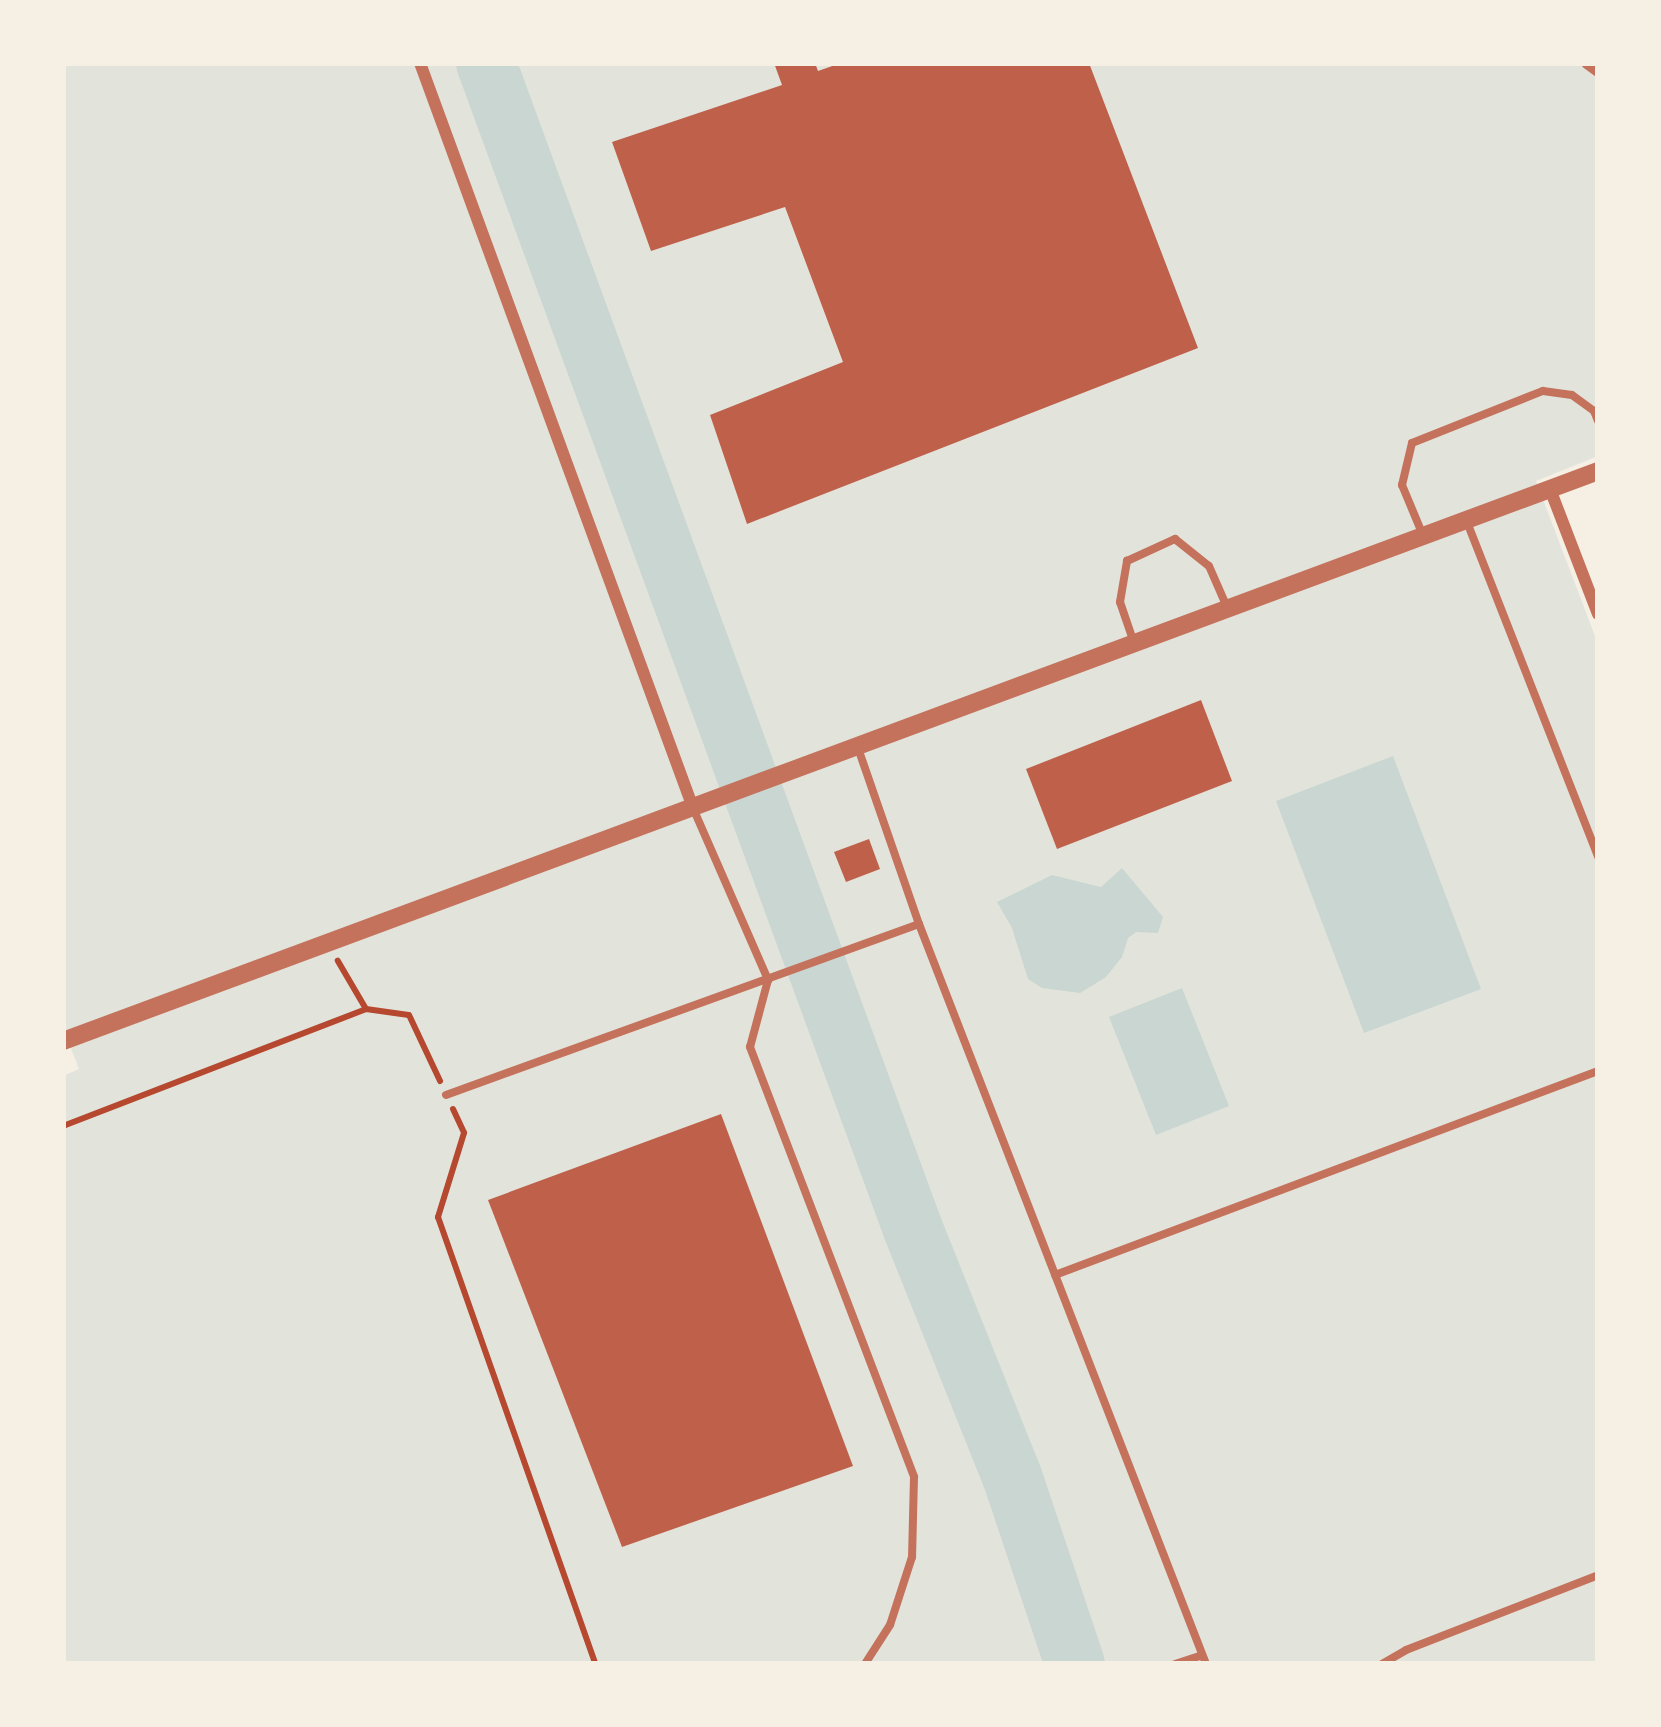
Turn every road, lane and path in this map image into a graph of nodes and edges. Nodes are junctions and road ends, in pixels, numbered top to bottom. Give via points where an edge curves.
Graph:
1 (420, 63) edge
2 (1587, 63) edge
3 (1598, 71) edge
4 (1598, 422) edge
5 (1598, 471) edge
6 (1550, 489) junction
7 (1467, 520) junction
8 (1423, 534) junction
9 (1226, 605) junction
10 (1598, 614) edge
11 (1133, 641) junction
12 (857, 746) junction
13 (693, 808) junction
14 (1598, 857) edge
15 (919, 924) junction
16 (327, 942) junction
17 (768, 980) junction
18 (366, 1009) junction
19 (63, 1041) edge
20 (1598, 1071) edge
21 (446, 1095) junction
22 (63, 1126) edge
23 (1055, 1275) junction
24 (1598, 1575) edge
25 (1204, 1660) edge
26 (595, 1664) edge
27 (865, 1664) edge
28 (1174, 1664) edge
29 (1382, 1664) edge

1 - 13 street
2 - 3 street
4 - 8 lane via 1571,395 1543,391 1412,443 1402,485
5 - 6 street
6 - 7 street
6 - 10 street
7 - 8 street
7 - 14 lane
8 - 9 street
9 - 11 street
9 - 11 lane via 1209,566 1175,539 1127,561 1120,602
11 - 12 street
12 - 13 street
12 - 15 lane
13 - 16 street
13 - 17 lane
15 - 17 lane
15 - 23 lane
16 - 18 path
16 - 19 street
17 - 21 lane
17 - 27 lane via 750,1047 914,1477 912,1557 890,1625
18 - 21 path via 409,1016
18 - 22 path
20 - 23 lane
21 - 26 path via 464,1133 438,1217
23 - 25 lane
24 - 29 lane
25 - 28 lane

